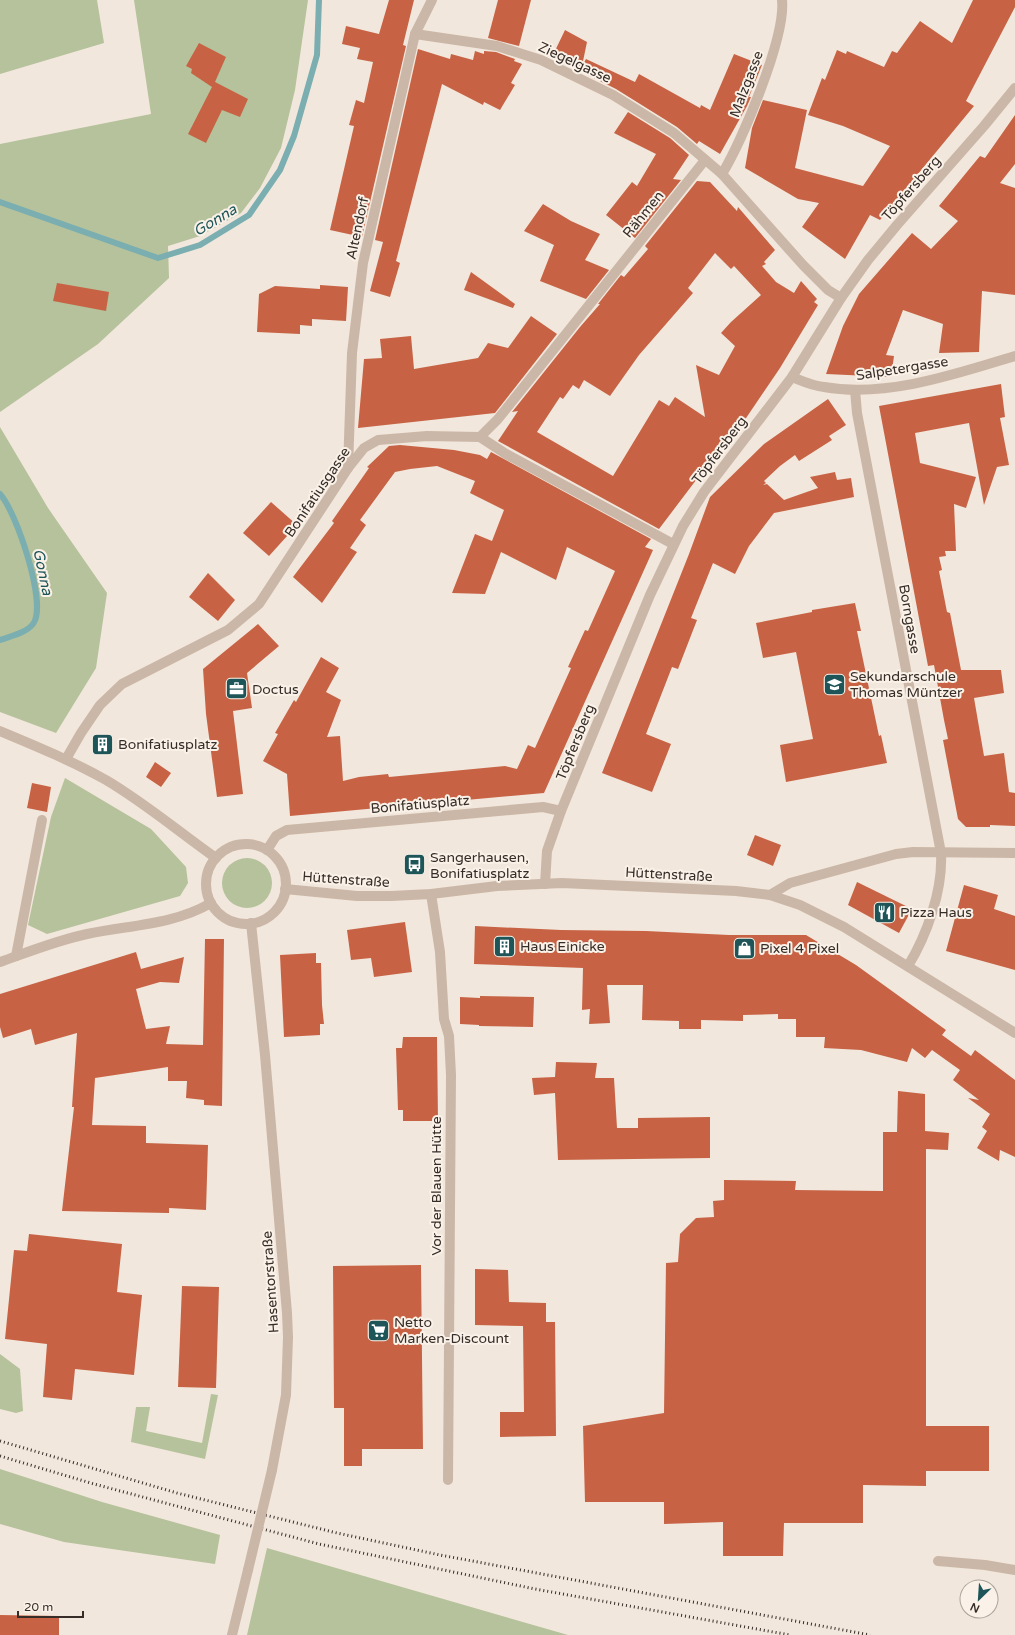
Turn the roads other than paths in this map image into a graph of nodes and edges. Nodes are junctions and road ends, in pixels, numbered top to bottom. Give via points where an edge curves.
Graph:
1 (432, 0) edge
2 (782, 0) edge
3 (415, 34) junction
4 (1015, 88) edge
5 (705, 160) junction
6 (722, 174) junction
7 (841, 298) junction
8 (1015, 356) edge
9 (792, 377) junction
10 (855, 390) junction
11 (480, 437) junction
12 (348, 468) junction
13 (673, 544) junction
14 (0, 731) edge
15 (66, 759) junction
16 (561, 811) junction
17 (42, 820) dead end
18 (267, 850) junction
19 (941, 853) junction
20 (1015, 854) edge
21 (216, 858) junction
22 (546, 884) junction
23 (285, 889) junction
24 (431, 894) junction
25 (770, 895) junction
26 (211, 903) junction
27 (251, 923) junction
28 (16, 956) junction
29 (0, 962) edge
30 (908, 966) junction
31 (1015, 1033) edge
32 (448, 1480) dead end
33 (938, 1561) dead end
34 (1015, 1570) edge
35 (232, 1635) edge

1 - 3 street, Altendorf
2 - 6 street, Malzgasse via 772,56 732,157
3 - 5 street, Ziegelgasse via 497,46 541,60 613,95 674,133
3 - 12 street, Altendorf via 363,263 352,353
4 - 7 street, Töpfersberg via 868,260
5 - 6 street
5 - 11 street, Rähmen via 498,419
6 - 7 street via 803,265 828,290
7 - 9 street, Töpfersberg
8 - 10 street, Salpetergasse via 948,376 883,388
9 - 10 street, Salpetergasse via 823,387
9 - 13 street, Töpfersberg via 704,492
10 - 19 street, Borngasse via 856,413
11 - 12 street, Bonifatiusgasse via 427,436 378,440 364,448
11 - 13 street via 506,454
12 - 15 street, Bonifatiusgasse via 259,604 228,630 122,684 100,705
13 - 16 street, Töpfersberg
14 - 15 street
15 - 21 street via 106,780
16 - 18 street, Bonifatiusplatz via 543,807 287,830 276,836
16 - 22 street, Töpfersberg via 547,851
17 - 28 street
18 - 21 street via 253,845 238,845 226,849
18 - 23 street, Hüttenstraße via 282,867
19 - 20 street
19 - 25 street via 896,854 790,883
19 - 30 street, Borngasse via 942,869 926,931
21 - 26 street via 209,870 206,884
22 - 24 street, Hüttenstraße via 497,886
22 - 25 street, Hüttenstraße via 736,891
23 - 24 street, Hüttenstraße via 357,896
23 - 27 street, Hüttenstraße via 282,901 274,912
24 - 32 street, Vor der Blauen Hütte via 440,952 451,1074
25 - 30 street, Hüttenstraße via 829,918
26 - 27 street via 228,919
26 - 28 street via 179,918 86,934
27 - 35 street, Hasentorstraße, bridge via 265,1055 288,1343 286,1395 272,1470
28 - 29 street
30 - 31 street, Hüttenstraße
33 - 34 street

